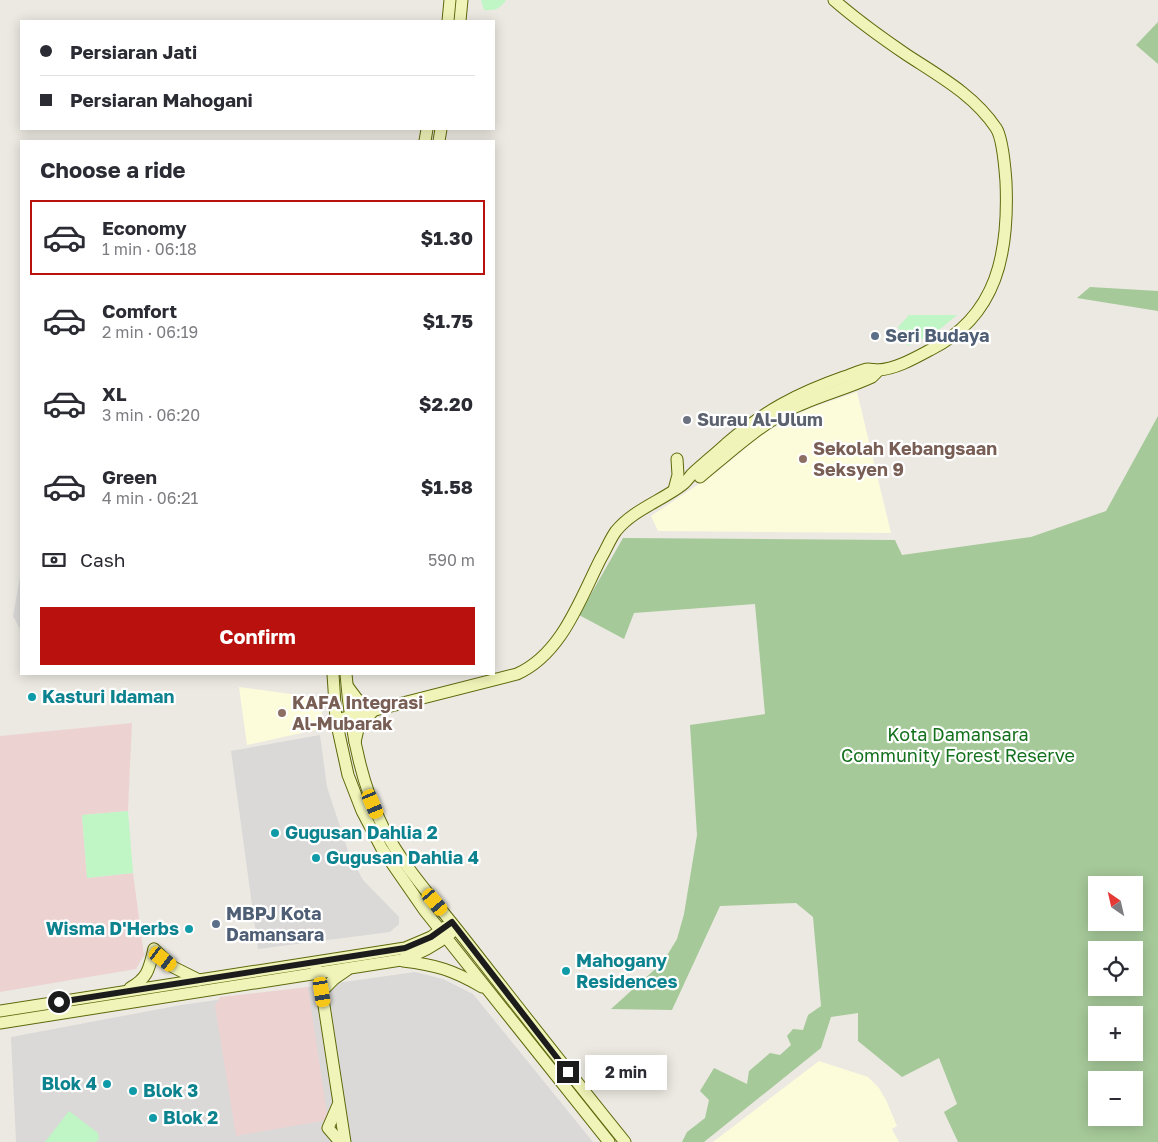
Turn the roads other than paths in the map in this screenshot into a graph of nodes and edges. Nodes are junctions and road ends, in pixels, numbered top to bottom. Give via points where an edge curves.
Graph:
1 (450, 0) edge
2 (462, 0) edge
3 (834, 0) edge
4 (448, 20) edge
5 (460, 20) edge
6 (878, 370) junction
7 (705, 463) junction
8 (679, 487) junction
9 (333, 675) edge
10 (346, 675) edge
11 (347, 686) junction
12 (373, 711) junction
13 (350, 717) junction
14 (336, 720) junction
15 (355, 742) junction
16 (426, 911) junction
17 (454, 925) junction
18 (443, 934) junction
19 (420, 943) junction
20 (401, 960) junction
21 (306, 964) junction
22 (348, 969) junction
23 (319, 973) junction
24 (299, 976) junction
25 (199, 980) junction
26 (488, 990) junction
27 (124, 992) junction
28 (322, 992) junction
29 (0, 1011) edge
30 (0, 1023) edge
31 (339, 1104) junction
32 (340, 1142) edge
33 (344, 1142) edge
34 (609, 1142) edge
35 (625, 1142) edge

1 - 4 main road
2 - 5 main road
3 - 6 main road via 894,46 962,91 980,108 998,130 1005,166 1005,240 996,280 985,302 960,330 933,349 901,364
6 - 7 main road via 868,369 832,381 786,401 749,425
6 - 8 main road via 872,377 771,420 696,481
7 - 8 main road
7 - 8 main road via 695,466 678,460
8 - 12 main road via 631,517 615,532 567,624 551,649 530,668
9 - 14 main road
10 - 11 main road
11 - 12 main road
11 - 13 main road
12 - 13 main road
12 - 15 main road via 358,729
13 - 14 main road
13 - 15 main road
14 - 16 main road via 348,775 362,811 386,856
15 - 17 main road via 364,776 394,847
16 - 18 main road
16 - 19 main road via 427,927
17 - 18 main road
17 - 35 main road
18 - 19 main road
18 - 20 main road via 414,956
18 - 26 main road
19 - 21 main road
20 - 22 main road
20 - 26 main road via 450,970
21 - 23 main road
21 - 25 main road
22 - 23 main road
22 - 28 main road
23 - 24 main road
23 - 28 main road
24 - 28 main road
24 - 30 main road
25 - 27 main road
25 - 27 main road via 173,967 154,950 144,979
26 - 34 main road
27 - 29 main road
28 - 31 main road
31 - 32 main road via 328,1128
31 - 33 main road

